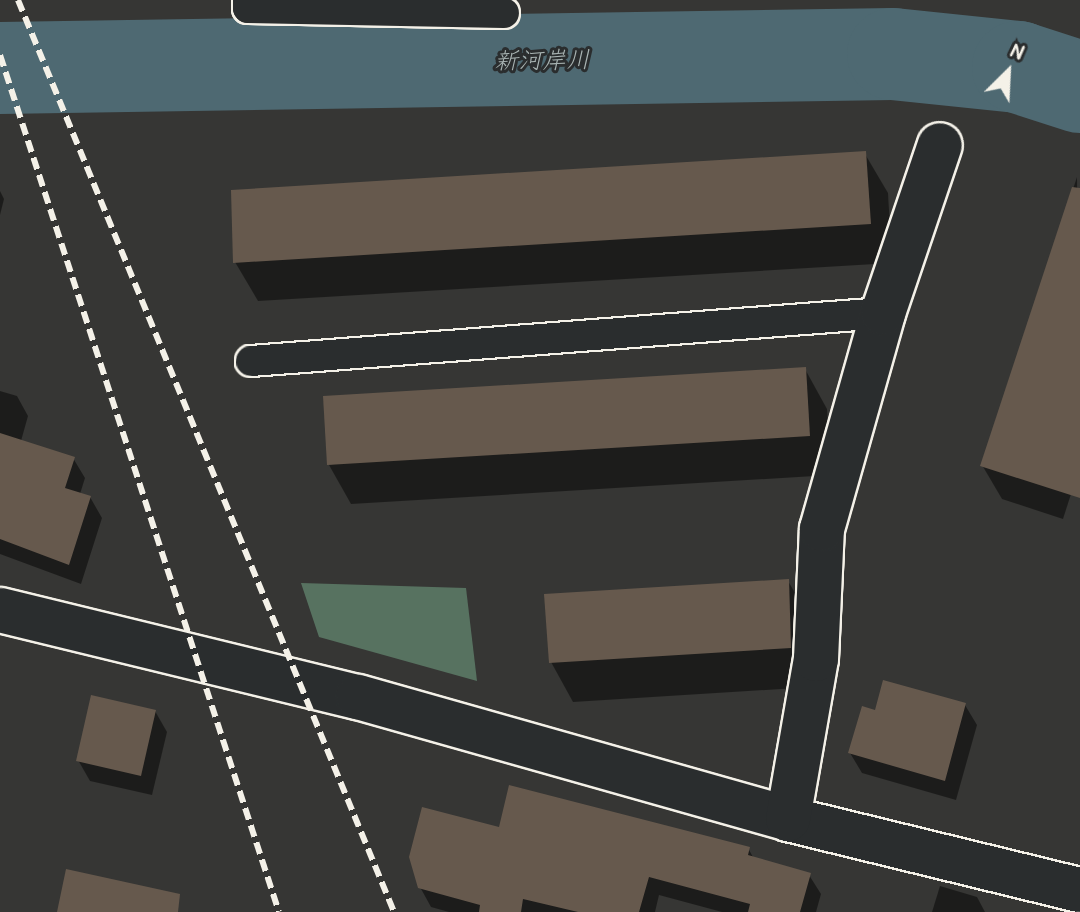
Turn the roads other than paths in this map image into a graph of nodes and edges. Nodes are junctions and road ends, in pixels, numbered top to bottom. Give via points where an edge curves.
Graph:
1 (248, 0) edge
2 (504, 13) dead end
3 (940, 145) dead end
4 (883, 313) junction
5 (251, 361) dead end
6 (0, 610) edge
7 (788, 819) junction
8 (1080, 890) edge

1 - 2 lane via 248,8
3 - 4 street
4 - 5 lane
4 - 7 street via 822,529 816,659
6 - 7 street via 373,701
7 - 8 street

